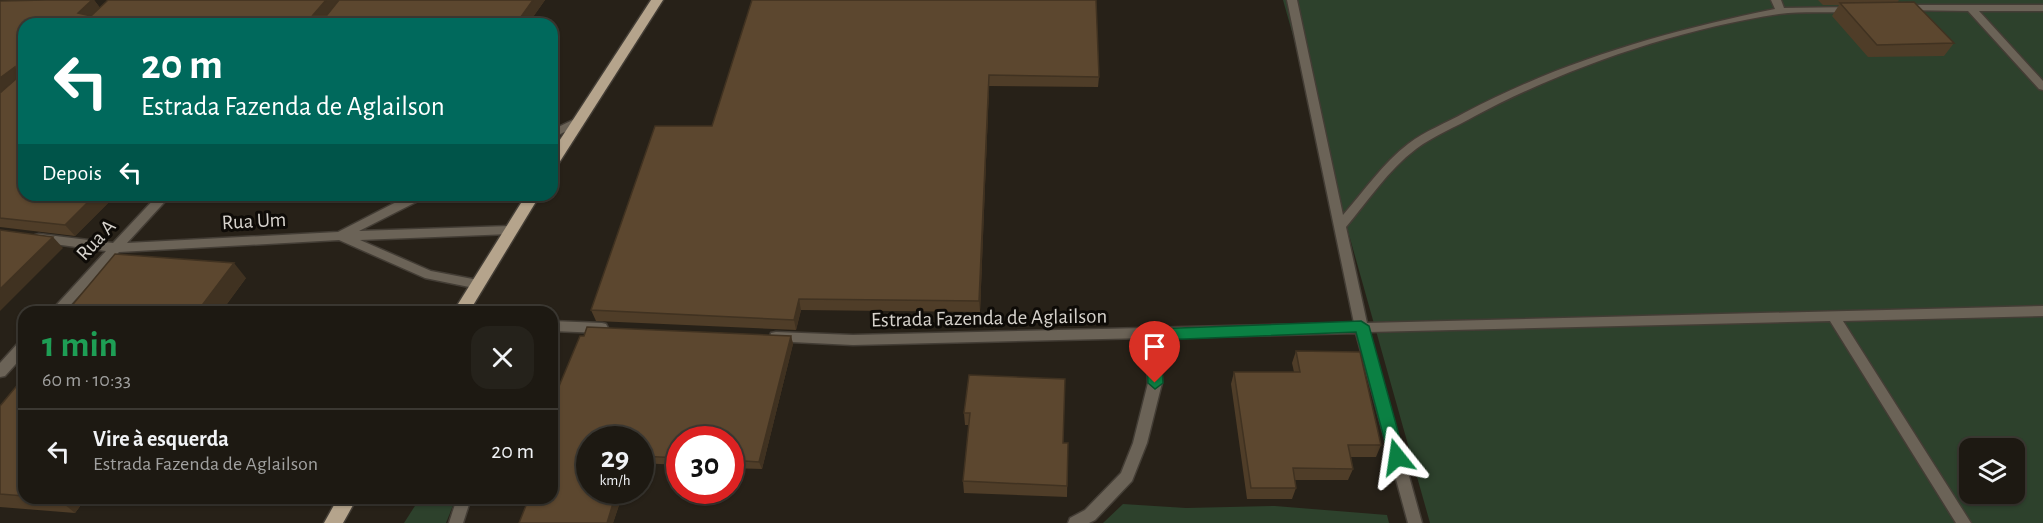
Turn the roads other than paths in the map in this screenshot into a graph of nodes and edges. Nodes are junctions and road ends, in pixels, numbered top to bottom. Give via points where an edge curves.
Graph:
1 (657, 0) edge
2 (1292, 0) edge
3 (1909, 0) edge
4 (1779, 5) edge
5 (1894, 8) edge
6 (1917, 8) junction
7 (1971, 8) junction
8 (2043, 8) edge
9 (1860, 9) edge
10 (2043, 87) edge
11 (577, 122) junction
12 (558, 131) edge
13 (558, 153) edge
14 (159, 201) edge
15 (408, 201) edge
16 (529, 201) edge
17 (1340, 226) junction
18 (511, 230) junction
19 (23, 236) edge
20 (339, 236) junction
21 (116, 248) junction
22 (479, 284) junction
23 (62, 306) edge
24 (465, 306) edge
25 (2043, 311) edge
26 (1833, 315) junction
27 (558, 326) edge
28 (1361, 326) junction
29 (621, 329) edge
30 (1153, 334) junction
31 (760, 336) edge
32 (18, 352) edge
33 (0, 372) edge
34 (344, 504) edge
35 (462, 504) edge
36 (333, 523) edge
37 (456, 523) edge
38 (1075, 523) edge
39 (1415, 523) edge
40 (1964, 523) edge

1 - 11 main road
2 - 17 street
3 - 6 street
4 - 9 street
4 - 17 street via 1639,45 1544,78 1474,112 1410,148
5 - 6 street
6 - 7 street
7 - 8 street
7 - 10 street
11 - 12 street
11 - 13 main road
14 - 21 street, Rua A
15 - 20 street
16 - 18 main road
17 - 28 street
18 - 20 street, Rua Um
18 - 22 main road
19 - 21 street, Rua Um
20 - 21 street, Rua Um
20 - 22 street via 429,275
21 - 23 street, Rua A
22 - 24 main road
25 - 26 street, Estrada Fazenda de Aglailson
26 - 28 street, Estrada Fazenda de Aglailson
26 - 40 street
27 - 29 street
28 - 30 street, Estrada Fazenda de Aglailson
28 - 39 street
30 - 31 street, Estrada Fazenda de Aglailson via 853,340
30 - 38 street via 1155,383 1127,477 1090,515
32 - 33 street
34 - 36 main road
35 - 37 street

